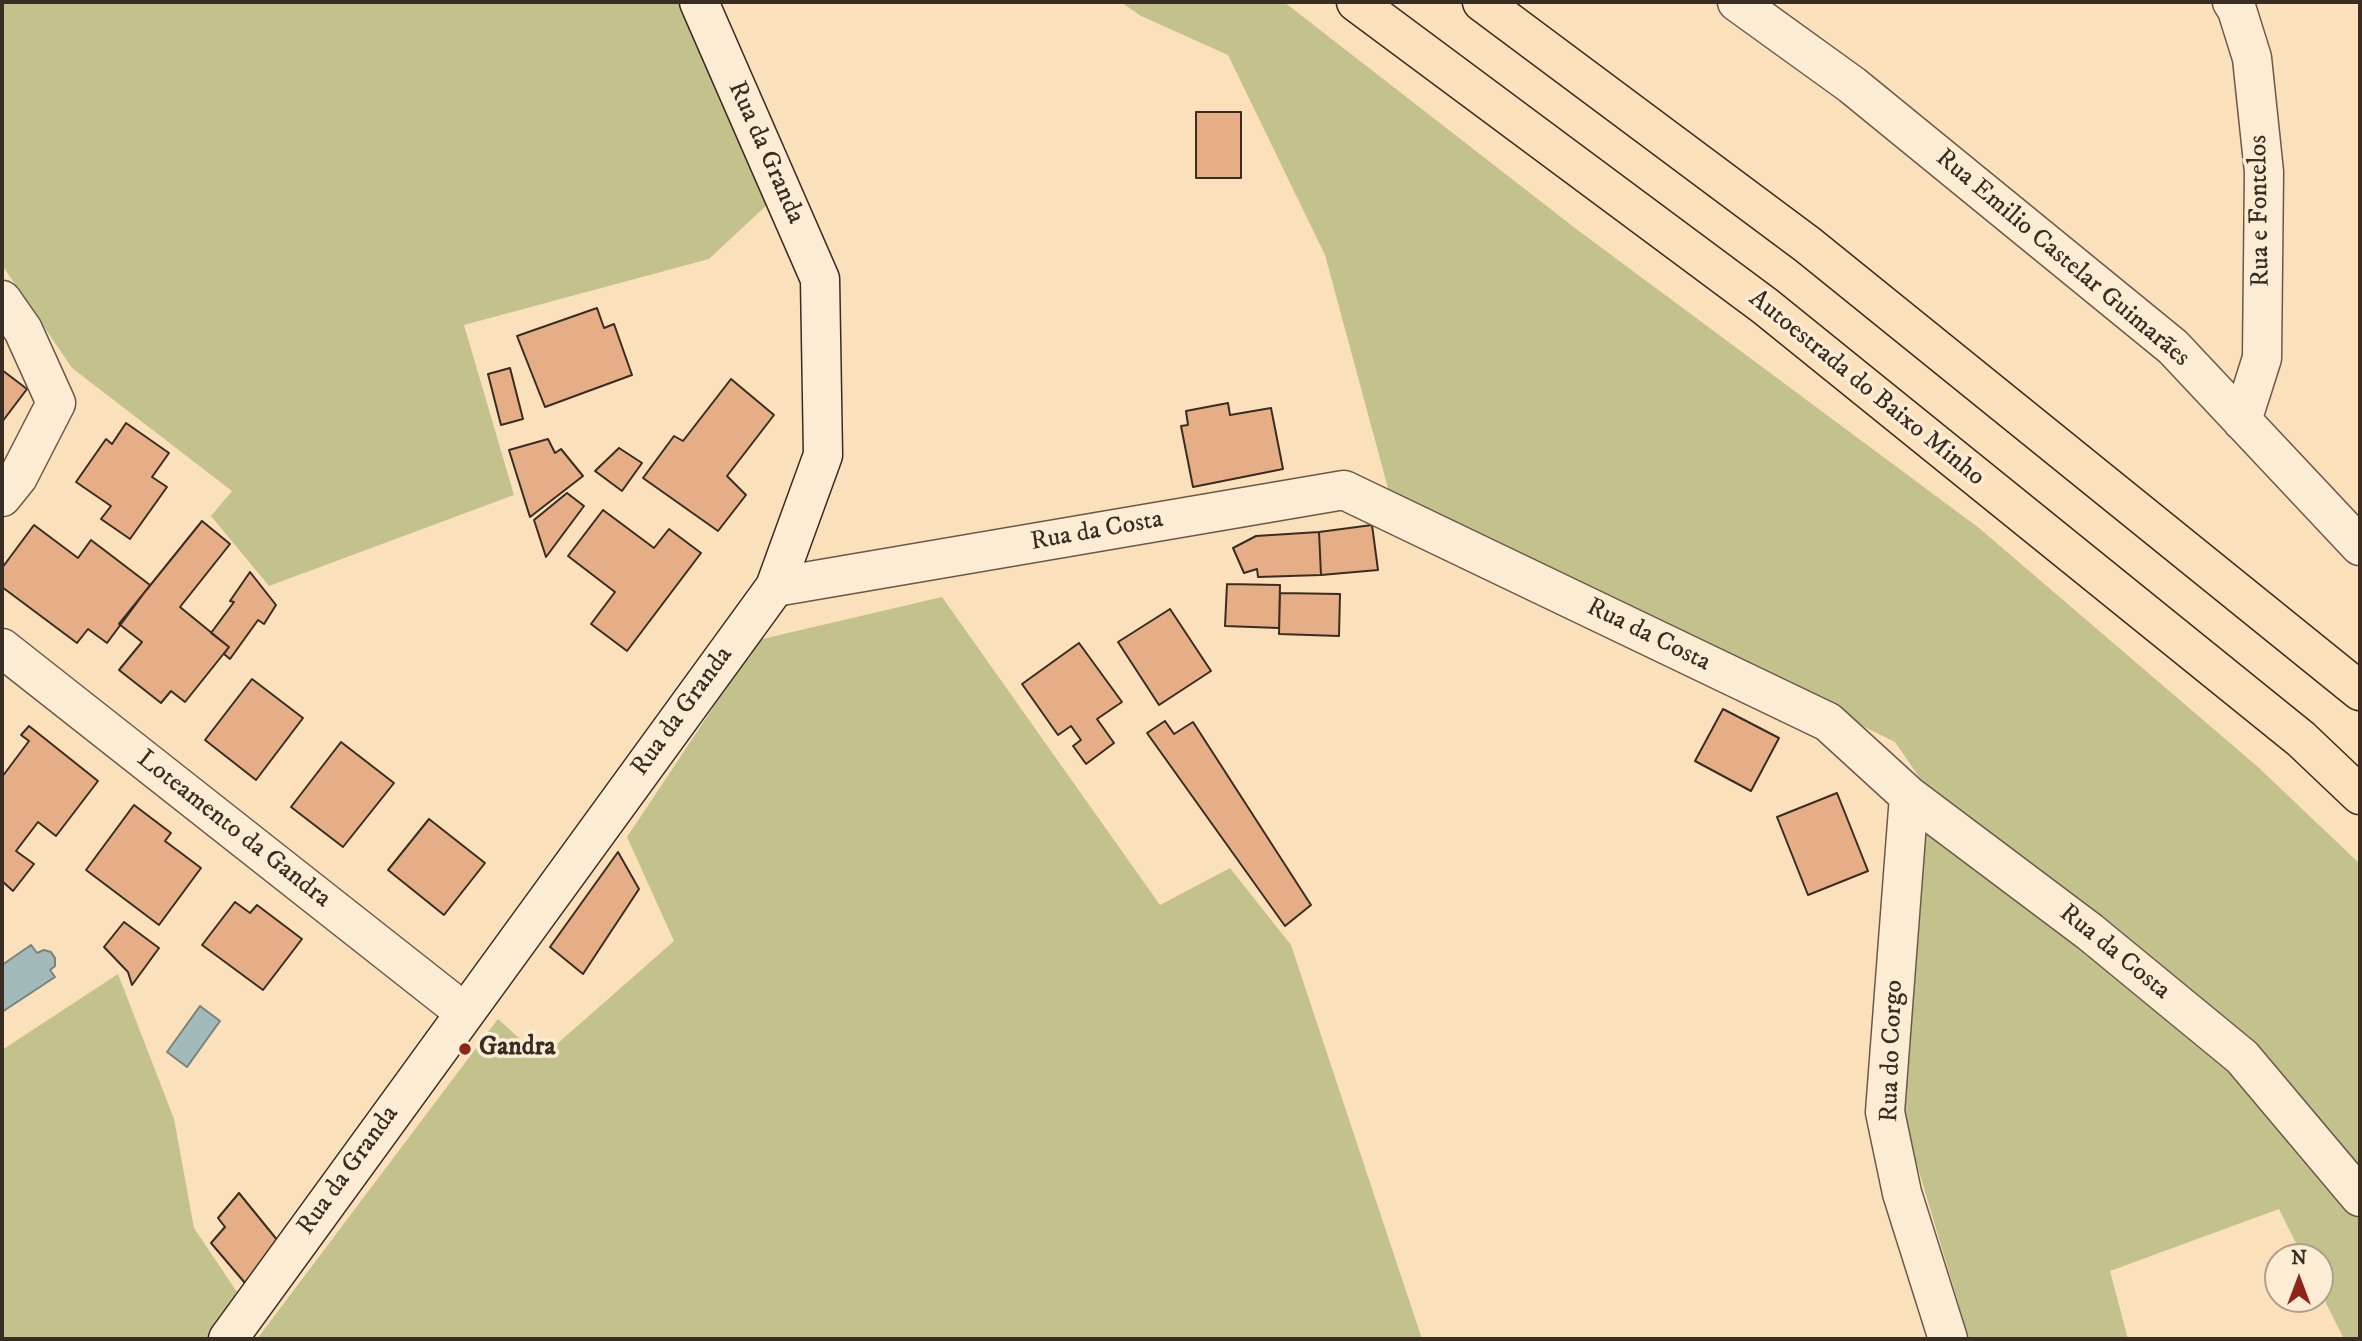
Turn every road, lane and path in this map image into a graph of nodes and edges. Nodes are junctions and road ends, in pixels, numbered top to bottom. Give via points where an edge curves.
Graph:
1 (699, 2) edge
2 (1356, 2) edge
3 (1482, 2) edge
4 (1737, 2) edge
5 (2232, 2) edge
6 (2, 300) edge
7 (2242, 421) junction
8 (2, 497) edge
9 (2360, 546) edge
10 (775, 587) junction
11 (2, 648) edge
12 (2360, 691) edge
13 (2360, 795) edge
14 (1909, 796) junction
15 (464, 1012) junction
16 (2360, 1197) edge
17 (228, 1339) edge
18 (1948, 1339) edge

1 - 10 street, Rua da Granda via 820,279 823,455
2 - 13 highway, Autoestrada do Baixo Minho via 1765,306 2301,739
3 - 12 highway via 1808,245
4 - 7 street, Rua Emilio Castelar Guimarães via 1852,85 2173,347
5 - 7 street, Rua e Fontelos via 2252,58 2264,172 2262,358
6 - 8 street via 23,330 56,403 18,477
7 - 9 street, Rua Emilio Castelar Guimarães
10 - 14 street, Rua da Costa via 1344,490 1828,722
10 - 15 street, Rua da Granda
11 - 15 street, Loteamento da Gandra
14 - 16 street, Rua da Costa via 2090,932 2242,1057
14 - 18 street, Rua do Corgo via 1885,1112 1902,1194
15 - 17 street, Rua da Granda

